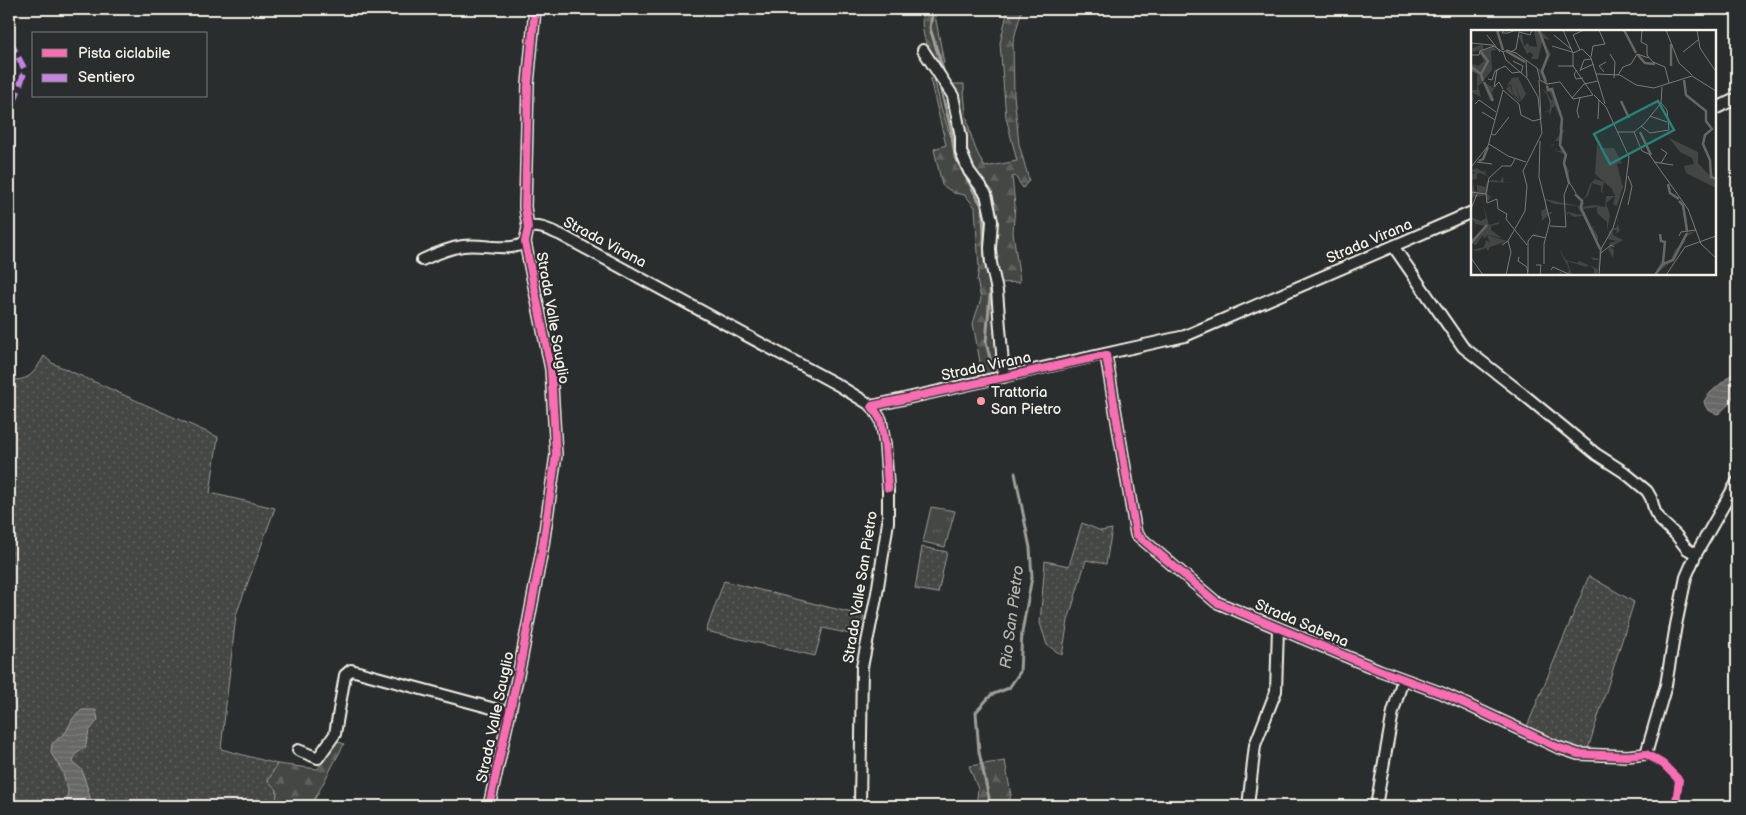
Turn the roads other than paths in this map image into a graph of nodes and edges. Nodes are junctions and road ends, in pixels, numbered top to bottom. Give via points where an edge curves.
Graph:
1 (535, 9) edge
2 (923, 50) dead end
3 (1737, 98) edge
4 (1716, 108) edge
5 (1471, 212) edge
6 (528, 228) junction
7 (526, 242) junction
8 (1393, 246) junction
9 (422, 260) dead end
10 (1106, 355) junction
11 (1004, 377) junction
12 (872, 406) junction
13 (1737, 482) edge
14 (1696, 554) junction
15 (1278, 628) junction
16 (1403, 679) junction
17 (510, 713) junction
18 (298, 750) dead end
19 (489, 806) edge
20 (860, 806) edge
21 (1248, 806) edge
22 (1376, 806) edge

1 - 6 street, Strada Valle Sauglio via 528,84 525,207
2 - 11 street via 953,96 960,152 968,171 986,194 992,221 991,263 997,291
3 - 4 street
5 - 8 street, Strada Virana
6 - 7 street, Strada Valle Sauglio
6 - 12 street, Strada Virana via 532,226 561,235
7 - 9 street via 508,249 477,244 461,246
7 - 17 street, Strada Valle Sauglio via 552,369 556,455 543,545
8 - 10 street, Strada Virana via 1185,336
8 - 14 street via 1463,347 1647,491 1661,520 1687,549
10 - 11 street, Strada Virana
10 - 15 street, Strada Sabena via 1136,534 1216,602
11 - 12 street, Strada Virana
12 - 20 street, Strada Valle San Pietro via 880,420 885,445 888,522 862,667
13 - 14 street, Strada Sabena
14 - 16 street, Strada Sabena via 1686,577 1666,685 1646,754 1578,754
15 - 16 street, Strada Sabena
15 - 21 street via 1276,691 1255,745
16 - 22 street via 1392,712
17 - 18 street via 351,670 345,675 335,734 318,758
17 - 19 street, Strada Valle Sauglio

